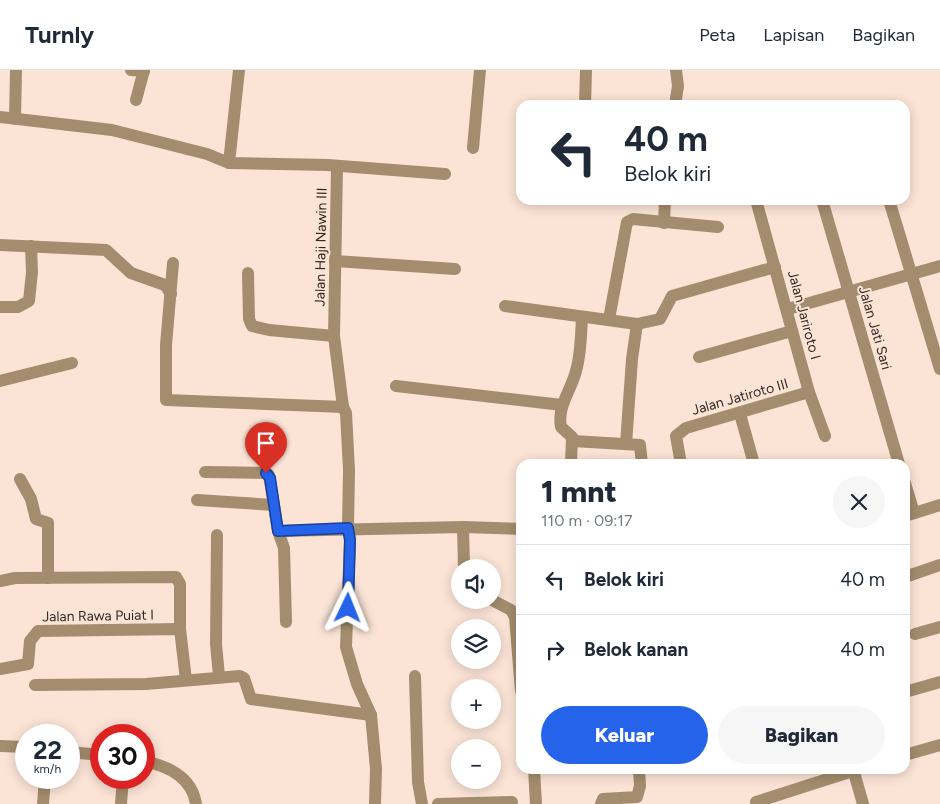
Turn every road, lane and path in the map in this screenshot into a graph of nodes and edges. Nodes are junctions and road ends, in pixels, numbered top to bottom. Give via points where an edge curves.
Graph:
1 (16, 70) edge
2 (139, 70) edge
3 (239, 70) edge
4 (480, 70) edge
5 (586, 70) edge
6 (676, 70) edge
7 (136, 100) dead end
8 (585, 100) edge
9 (676, 100) edge
10 (0, 117) edge
11 (14, 119) junction
12 (473, 148) dead end
13 (228, 163) junction
14 (337, 167) junction
15 (445, 174) dead end
16 (665, 205) edge
17 (757, 205) edge
18 (823, 205) edge
19 (891, 205) edge
20 (664, 223) junction
21 (718, 228) dead end
22 (0, 245) edge
23 (31, 246) junction
24 (335, 262) junction
25 (173, 263) dead end
26 (940, 266) edge
27 (775, 267) junction
28 (455, 269) dead end
29 (248, 273) dead end
30 (912, 273) junction
31 (848, 290) junction
32 (171, 294) junction
33 (505, 306) dead end
34 (0, 307) edge
35 (788, 309) junction
36 (582, 317) junction
37 (609, 319) junction
38 (637, 324) junction
39 (792, 331) junction
40 (334, 336) junction
41 (699, 358) dead end
42 (72, 363) dead end
43 (940, 369) edge
44 (0, 381) edge
45 (396, 386) dead end
46 (809, 392) junction
47 (562, 405) junction
48 (343, 407) junction
49 (740, 414) junction
50 (825, 436) dead end
51 (572, 441) junction
52 (626, 444) junction
53 (571, 459) edge
54 (641, 459) edge
55 (680, 459) edge
56 (753, 459) edge
57 (898, 459) edge
58 (205, 472) dead end
59 (20, 479) dead end
60 (197, 500) dead end
61 (274, 505) junction
62 (940, 505) edge
63 (910, 514) edge
64 (463, 527) junction
65 (348, 528) junction
66 (516, 529) edge
67 (278, 531) junction
68 (217, 536) dead end
69 (464, 559) edge
70 (940, 565) edge
71 (910, 575) edge
72 (48, 578) junction
73 (0, 581) edge
74 (501, 605) edge
75 (286, 622) dead end
76 (516, 623) edge
77 (940, 627) edge
78 (180, 629) junction
79 (915, 634) dead end
80 (0, 669) edge
81 (219, 676) junction
82 (416, 676) dead end
83 (186, 680) junction
84 (940, 682) edge
85 (35, 685) dead end
86 (910, 691) edge
87 (371, 715) junction
88 (940, 745) edge
89 (0, 746) edge
90 (15, 747) edge
91 (910, 754) edge
92 (155, 764) edge
93 (534, 774) edge
94 (639, 774) edge
95 (840, 774) edge
96 (856, 774) edge
97 (44, 789) edge
98 (122, 789) edge
99 (512, 802) dead end
100 (756, 802) dead end
101 (43, 804) edge
102 (121, 804) edge
103 (196, 804) edge
104 (375, 804) edge
105 (422, 804) edge
106 (438, 804) edge
107 (536, 804) edge
108 (600, 804) edge
109 (863, 804) edge

1 - 11 street
2 - 7 street
3 - 13 street
4 - 12 street
5 - 8 street
6 - 9 street
10 - 11 street
11 - 13 street via 112,130 207,154
13 - 14 street
14 - 15 street
14 - 24 street, Jalan Haji Nawin III
16 - 20 street
17 - 27 street, Jalan Jariroto I
18 - 31 street, Jalan Jati Sari
19 - 30 street
20 - 21 street
20 - 37 street via 632,219 627,222
22 - 23 street
23 - 32 street via 106,250 131,272 165,285
23 - 34 street via 29,301 18,307
24 - 28 street
24 - 40 street, Jalan Haji Nawin III
25 - 32 street
26 - 30 street
27 - 35 street, Jalan Jariroto I
27 - 38 street via 672,296 660,319
29 - 40 street via 252,326 264,330
30 - 31 street
30 - 43 street
31 - 35 street
31 - 57 street, Jalan Jati Sari
32 - 48 street via 166,345 166,400
33 - 36 street
35 - 39 street, Jalan Jariroto I
36 - 37 street
36 - 47 street via 576,373
37 - 38 street
38 - 52 street
39 - 41 street
39 - 46 street, Jalan Jariroto I
40 - 48 street, Jalan Haji Nawin III
42 - 44 street
45 - 47 street
46 - 49 street, Jalan Jatiroto III
46 - 50 street, Jalan Jariroto I
47 - 51 street via 561,427
48 - 65 street, Jalan Haji Nawin III via 349,470
49 - 55 street, Jalan Jatiroto III via 680,432 676,442
49 - 56 street
51 - 52 street
51 - 53 street
52 - 54 street via 640,445
58 - 61 street via 266,473 270,478
59 - 72 street via 31,499 36,520 48,523
60 - 61 street
61 - 67 street
62 - 63 street
64 - 65 street
64 - 66 street
64 - 69 street
65 - 67 street
65 - 87 street, Jalan Haji Nawin III via 346,647
67 - 75 street via 284,548
68 - 81 street via 216,644
70 - 71 street
72 - 73 street
72 - 78 street via 176,578 180,584
74 - 76 street via 511,610
77 - 79 street
78 - 80 street, Jalan Rawa Puiat I via 38,631 30,641 28,664
78 - 83 street
81 - 83 street
81 - 87 street via 243,676 251,699
82 - 105 street via 418,782
83 - 85 street via 146,684
84 - 86 street
87 - 104 street, Jalan Haji Nawin III via 376,768
88 - 91 street
89 - 90 street
92 - 103 street via 179,774 188,784
93 - 107 street
94 - 108 street via 637,797 603,799
95 - 100 street
96 - 109 street
97 - 101 street
98 - 102 street
99 - 106 street

